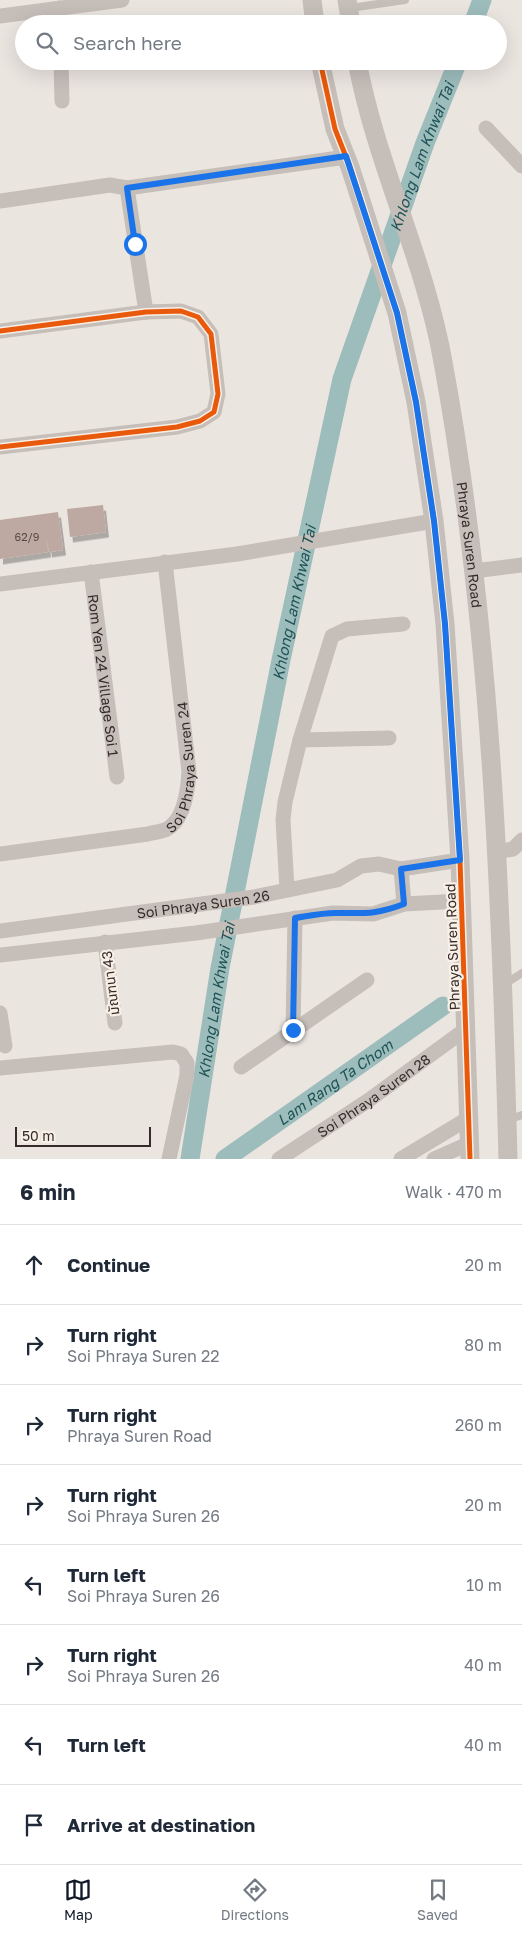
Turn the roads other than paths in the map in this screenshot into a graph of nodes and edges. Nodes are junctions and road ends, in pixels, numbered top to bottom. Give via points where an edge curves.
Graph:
1 (122, 0) edge
2 (312, 0) edge
3 (405, 0) edge
4 (59, 8) junction
5 (349, 11) edge
6 (59, 15) edge
7 (314, 15) edge
8 (0, 16) edge
9 (61, 70) edge
10 (322, 70) edge
11 (359, 70) edge
12 (62, 101) dead end
13 (486, 128) dead end
14 (348, 162) junction
15 (522, 166) edge
16 (127, 188) junction
17 (0, 201) edge
18 (146, 312) junction
19 (0, 331) edge
20 (0, 447) edge
21 (434, 521) junction
22 (165, 562) junction
23 (522, 566) edge
24 (474, 571) junction
25 (91, 572) junction
26 (0, 584) edge
27 (403, 624) dead end
28 (389, 738) dead end
29 (300, 740) junction
30 (117, 777) dead end
31 (522, 840) edge
32 (495, 852) junction
33 (0, 854) edge
34 (460, 860) junction
35 (401, 869) junction
36 (287, 889) junction
37 (462, 901) junction
38 (404, 904) junction
39 (295, 918) junction
40 (20, 929) junction
41 (0, 931) edge
42 (105, 942) junction
43 (27, 952) junction
44 (0, 955) edge
45 (522, 973) edge
46 (367, 980) dead end
47 (502, 986) junction
48 (0, 1014) edge
49 (115, 1023) dead end
50 (466, 1029) junction
51 (293, 1030) junction
52 (5, 1046) dead end
53 (241, 1067) dead end
54 (0, 1068) edge
55 (469, 1118) junction
56 (515, 1118) edge
57 (470, 1151) edge
58 (169, 1159) edge
59 (281, 1159) edge
60 (401, 1159) edge
61 (434, 1159) edge
62 (508, 1159) edge

1 - 4 street
2 - 7 street
3 - 5 lane
4 - 6 street
4 - 8 street
9 - 12 street
10 - 14 street, Phraya Suren Road via 335,129
11 - 24 street, Phraya Suren Road via 382,154 428,296 443,358
13 - 15 street
14 - 16 street
14 - 21 street, Phraya Suren Road via 397,313 416,402
16 - 17 street via 110,185
16 - 18 street
18 - 19 street
18 - 20 street via 181,310 198,317 210,334 218,394 214,412 200,421 178,427
21 - 22 street via 237,554
21 - 34 street, Phraya Suren Road via 445,624
22 - 25 street
22 - 33 street, Soi Phraya Suren 24 via 189,772 180,813 168,828 148,834
23 - 24 street
24 - 32 street, Phraya Suren Road via 485,679
25 - 26 street
25 - 30 street, Rom Yen 24 Village Soi 1
27 - 29 street via 347,629 332,636
28 - 29 street
29 - 36 street via 283,820
31 - 32 street via 513,850
32 - 47 street, Phraya Suren Road
34 - 35 street, Soi Phraya Suren 26
34 - 37 street, Phraya Suren Road
35 - 36 street, Soi Phraya Suren 26 via 379,864 361,866 337,880
35 - 38 street
36 - 40 street, Soi Phraya Suren 26 via 194,906
37 - 38 street, Soi Phraya Suren 26
37 - 50 street, Phraya Suren Road
38 - 39 street, Soi Phraya Suren 26 via 373,914 333,913
39 - 42 street, Soi Phraya Suren 26
39 - 51 street
40 - 41 street, Soi Phraya Suren 26
40 - 43 street
42 - 43 street, Soi Phraya Suren 26
42 - 49 street, มัณฑนา 43
43 - 44 street, Soi Phraya Suren 26
45 - 47 lane
46 - 51 street
47 - 56 street, Phraya Suren Road
48 - 52 street
50 - 55 street, Phraya Suren Road
50 - 59 street, Soi Phraya Suren 28
51 - 53 street
54 - 58 street via 173,1052 181,1054 187,1063 187,1075
55 - 57 street, Phraya Suren Road
55 - 60 street
56 - 62 street, Phraya Suren Road
57 - 61 street

